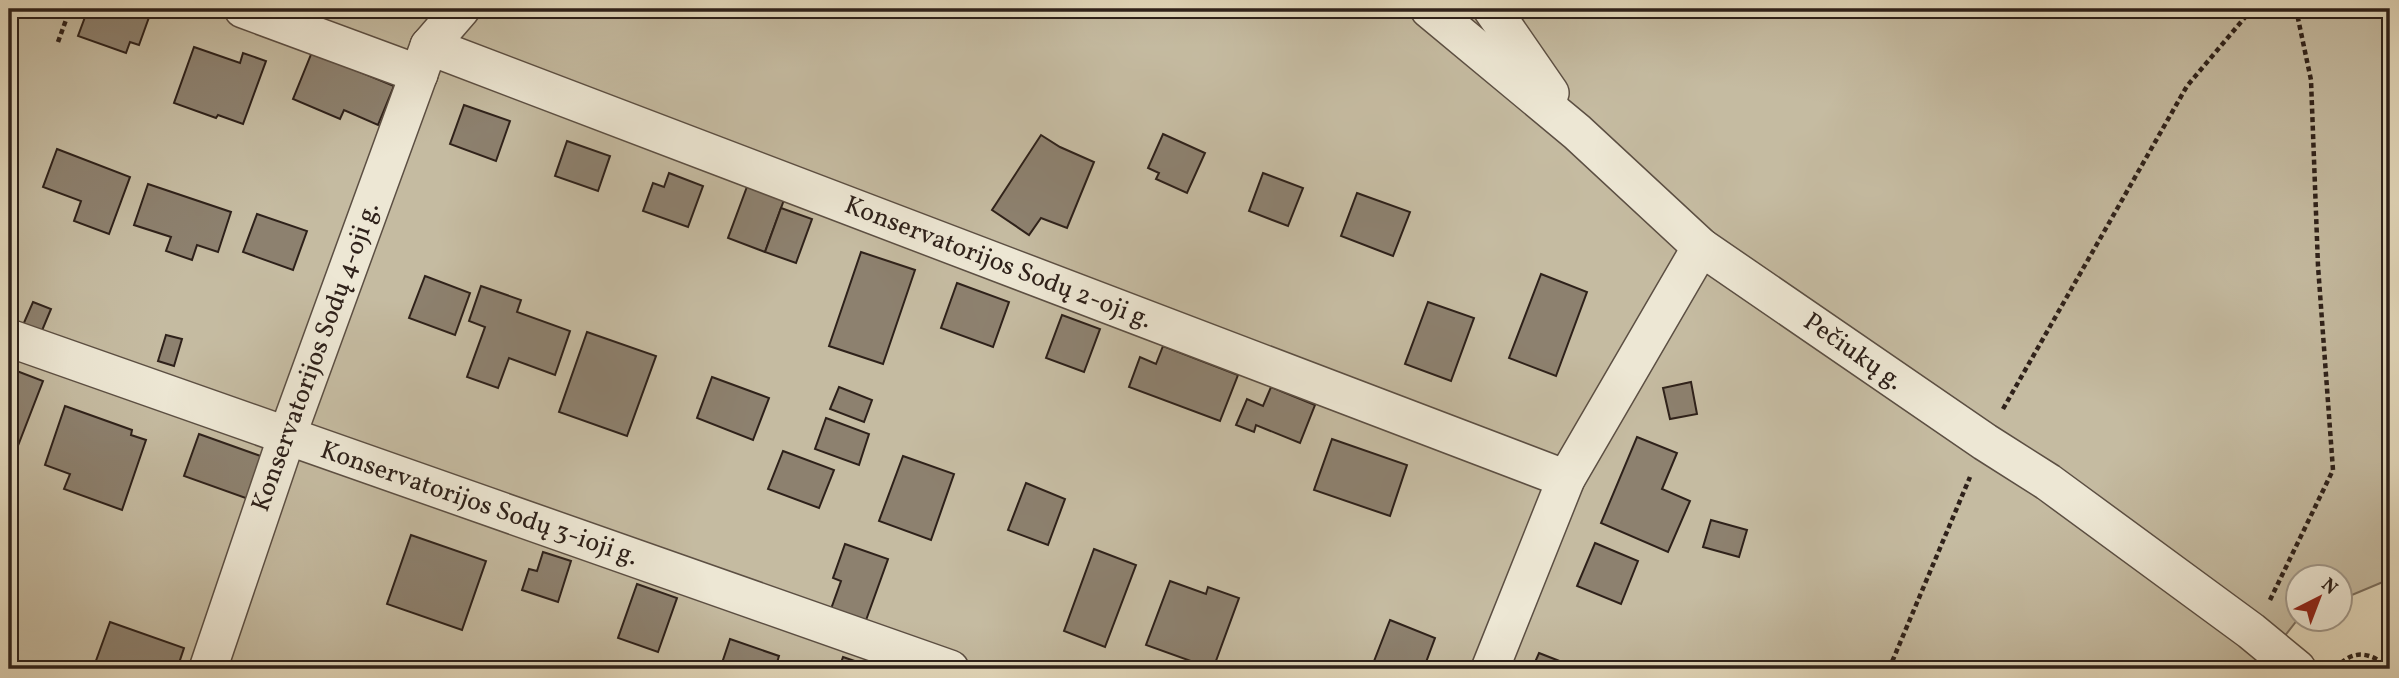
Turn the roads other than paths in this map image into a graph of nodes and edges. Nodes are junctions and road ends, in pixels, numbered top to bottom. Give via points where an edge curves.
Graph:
1 (243, 9) edge
2 (461, 9) edge
3 (1430, 9) edge
4 (1492, 9) edge
5 (424, 60) junction
6 (1577, 132) junction
7 (1701, 247) junction
8 (9, 338) edge
9 (287, 436) junction
10 (1566, 479) junction
11 (208, 669) edge
12 (950, 669) edge
13 (1490, 669) edge
14 (2297, 669) edge

1 - 5 street, Konservatorijos Sodų 2-oji g.
2 - 5 street
3 - 6 street, Pečiukų g.
4 - 6 street
5 - 9 street, Konservatorijos Sodų 4-oji g.
5 - 10 street, Konservatorijos Sodų 2-oji g.
6 - 7 street, Pečiukų g.
7 - 10 street
7 - 14 street, Pečiukų g. via 2048,482
8 - 9 street, Konservatorijos Sodų 3-ioji g.
9 - 11 street, Konservatorijos Sodų 4-oji g.
9 - 12 street, Konservatorijos Sodų 3-ioji g.
10 - 13 street

